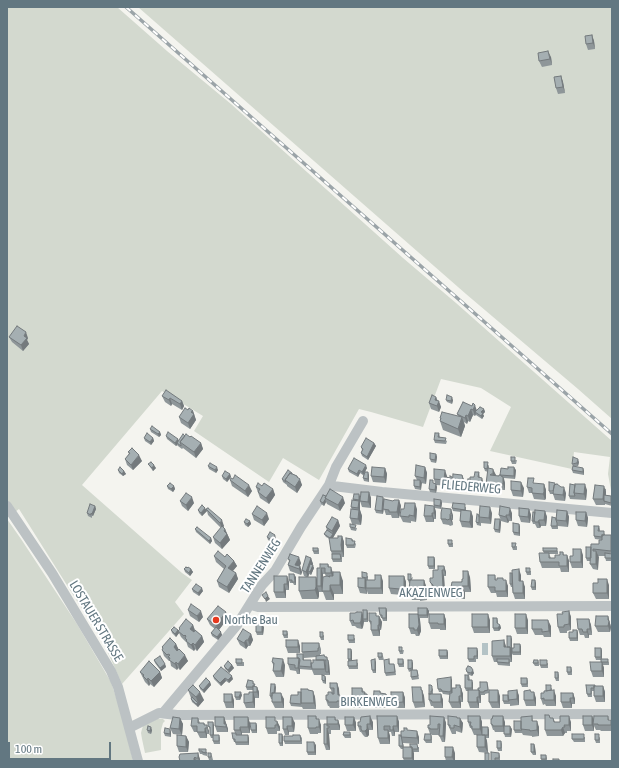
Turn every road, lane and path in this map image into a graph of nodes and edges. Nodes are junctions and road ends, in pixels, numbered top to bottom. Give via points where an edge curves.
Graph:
1 (363, 421) dead end
2 (329, 485) junction
3 (7, 506) edge
4 (612, 513) edge
5 (251, 605) junction
6 (612, 606) edge
7 (163, 713) junction
8 (612, 714) edge
9 (129, 728) junction
10 (138, 761) edge

1 - 2 street, TANNENWEG
2 - 4 street, FLIEDERWEG
2 - 5 street, TANNENWEG
3 - 9 street, LOSTAUER STRASSE via 52,573 111,671
5 - 6 street, AKAZIENWEG
5 - 7 street, TANNENWEG
7 - 8 street, BIRKENWEG
7 - 9 street, BIRKENWEG via 151,716
9 - 10 street, LOSTAUER STRASSE

